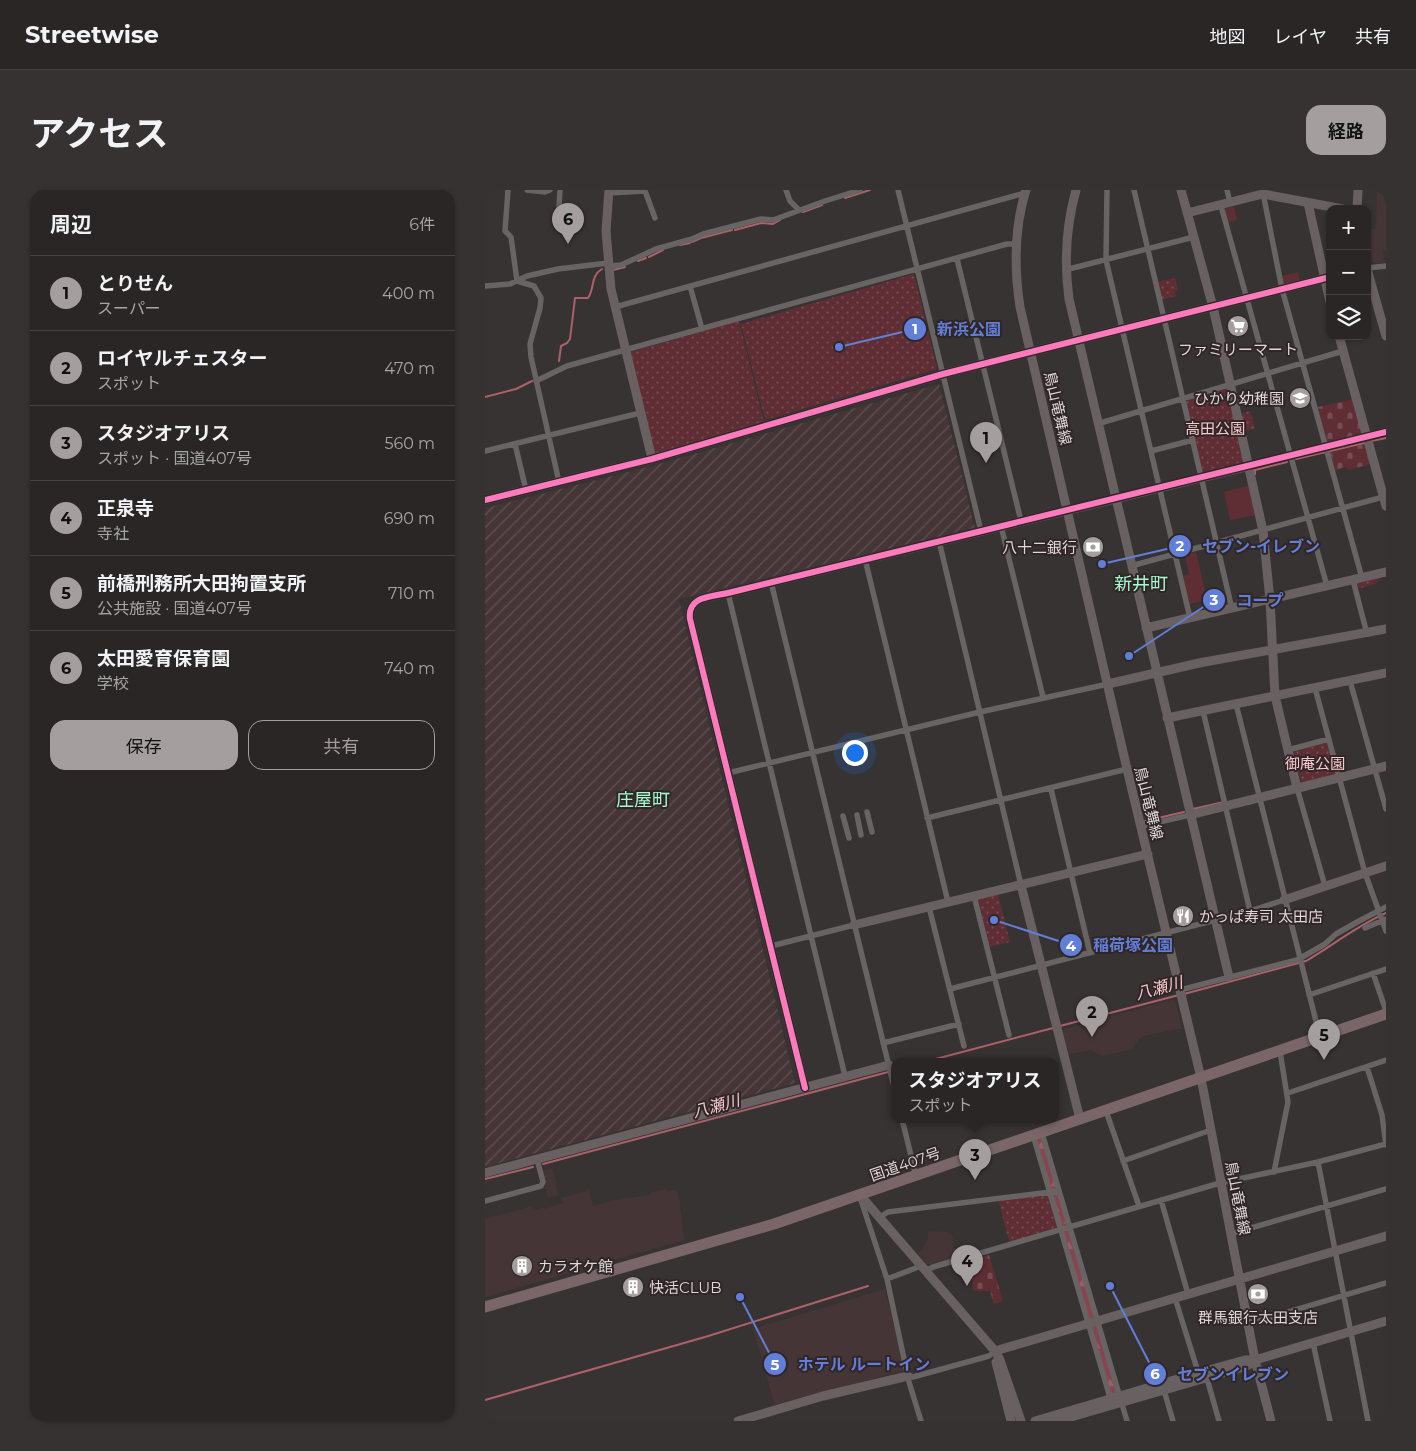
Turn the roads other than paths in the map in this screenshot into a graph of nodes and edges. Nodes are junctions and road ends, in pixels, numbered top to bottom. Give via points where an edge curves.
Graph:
1 (508, 190) edge
2 (527, 190) edge
3 (550, 190) edge
4 (560, 190) edge
5 (786, 190) edge
6 (860, 190) edge
7 (898, 190) edge
8 (1076, 190) edge
9 (1107, 190) edge
10 (1133, 190) edge
11 (1181, 190) edge
12 (1227, 190) edge
13 (1358, 190) edge
14 (853, 191) edge
15 (609, 192) edge
16 (1025, 192) edge
17 (1263, 192) edge
18 (1308, 203) junction
19 (1226, 204) junction
20 (1357, 205) edge
21 (1326, 206) edge
22 (799, 210) junction
23 (1187, 214) junction
24 (655, 218) dead end
25 (567, 226) dead end
26 (907, 226) junction
27 (1194, 237) junction
28 (1017, 244) junction
29 (1147, 249) junction
30 (957, 259) junction
31 (1106, 260) junction
32 (608, 265) junction
33 (1386, 266) edge
34 (1371, 268) edge
35 (918, 269) junction
36 (1065, 270) junction
37 (1326, 274) edge
38 (1326, 278) edge
39 (517, 282) junction
40 (1371, 282) edge
41 (485, 286) edge
42 (690, 286) junction
43 (1283, 289) junction
44 (1247, 298) junction
45 (615, 307) junction
46 (1213, 307) junction
47 (1164, 319) junction
48 (702, 328) junction
49 (1122, 330) junction
50 (1386, 336) edge
51 (1340, 340) edge
52 (1078, 341) junction
53 (625, 350) junction
54 (1343, 351) junction
55 (1031, 353) junction
56 (1303, 363) junction
57 (982, 365) junction
58 (1267, 373) junction
59 (943, 374) junction
60 (536, 381) junction
61 (1231, 385) junction
62 (1183, 399) junction
63 (1141, 411) junction
64 (640, 413) junction
65 (1097, 424) junction
66 (1386, 432) edge
67 (548, 435) junction
68 (1367, 437) junction
69 (1193, 440) junction
70 (515, 444) junction
71 (1327, 447) junction
72 (485, 451) edge
73 (1151, 451) junction
74 (1290, 457) junction
75 (652, 459) junction
76 (1249, 466) junction
77 (1201, 478) junction
78 (559, 482) junction
79 (1159, 488) junction
80 (526, 490) junction
81 (1115, 499) junction
82 (485, 500) edge
83 (1385, 502) edge
84 (1343, 508) junction
85 (1067, 511) junction
86 (1308, 518) junction
87 (1021, 521) junction
88 (1001, 526) junction
89 (981, 531) junction
90 (1263, 531) junction
91 (939, 541) junction
92 (1217, 543) junction
93 (1175, 555) junction
94 (865, 559) junction
95 (1131, 566) junction
96 (1386, 572) edge
97 (1358, 579) junction
98 (771, 582) junction
99 (1327, 586) junction
100 (728, 593) junction
101 (1270, 600) junction
102 (1232, 609) junction
103 (1190, 618) junction
104 (1146, 628) junction
105 (1386, 630) edge
106 (1367, 634) junction
107 (1273, 650) junction
108 (1157, 672) junction
109 (1386, 674) edge
110 (1350, 681) junction
111 (1108, 684) junction
112 (1315, 688) junction
113 (1275, 696) junction
114 (1043, 697) junction
115 (1236, 704) junction
116 (1203, 711) junction
117 (980, 712) junction
118 (1167, 718) junction
119 (906, 731) junction
120 (1329, 740) junction
121 (1288, 750) junction
122 (812, 753) junction
123 (769, 763) junction
124 (1386, 766) edge
125 (1127, 769) junction
126 (1375, 769) junction
127 (729, 773) junction
128 (1339, 778) junction
129 (1297, 788) junction
130 (1051, 789) junction
131 (1259, 797) junction
132 (1001, 801) junction
133 (1225, 806) junction
134 (1386, 809) edge
135 (867, 812) dead end
136 (857, 815) dead end
137 (1189, 815) junction
138 (843, 816) dead end
139 (927, 818) junction
140 (1141, 826) junction
141 (872, 832) dead end
142 (861, 835) dead end
143 (849, 838) dead end
144 (1148, 854) junction
145 (1386, 866) edge
146 (1071, 873) junction
147 (1365, 873) junction
148 (1021, 885) junction
149 (1325, 886) junction
150 (974, 896) junction
151 (1284, 900) junction
152 (948, 902) junction
153 (929, 907) junction
154 (1386, 907) edge
155 (1250, 911) junction
156 (1381, 916) edge
157 (1215, 920) junction
158 (854, 925) junction
159 (1365, 928) dead end
160 (1386, 931) edge
161 (1166, 932) junction
162 (811, 937) junction
163 (771, 946) junction
164 (1091, 953) junction
165 (1301, 958) junction
166 (1041, 966) junction
167 (1386, 969) edge
168 (1373, 973) junction
169 (1229, 976) junction
170 (994, 978) junction
171 (950, 989) junction
172 (1180, 992) junction
173 (1309, 995) junction
174 (1386, 1012) edge
175 (959, 1024) junction
176 (1009, 1035) dead end
177 (1320, 1037) junction
178 (883, 1043) junction
179 (964, 1046) dead end
180 (1280, 1051) junction
181 (1386, 1060) edge
182 (1367, 1067) junction
183 (889, 1069) junction
184 (845, 1076) junction
185 (891, 1076) edge
186 (1201, 1078) junction
187 (805, 1088) junction
188 (1288, 1094) junction
189 (1106, 1111) junction
190 (1080, 1119) junction
191 (903, 1123) edge
192 (1211, 1130) junction
193 (1037, 1134) junction
194 (1386, 1144) edge
195 (537, 1159) junction
196 (1123, 1161) junction
197 (1318, 1162) junction
198 (1274, 1172) junction
199 (485, 1173) edge
200 (916, 1176) junction
201 (1220, 1183) junction
202 (1386, 1189) edge
203 (1059, 1191) junction
204 (1050, 1192) junction
205 (860, 1195) junction
206 (1161, 1200) junction
207 (485, 1201) edge
208 (1139, 1206) junction
209 (1327, 1206) junction
210 (879, 1216) junction
211 (866, 1220) junction
212 (1070, 1228) junction
213 (1061, 1229) junction
214 (1230, 1234) junction
215 (1386, 1236) edge
216 (1334, 1251) junction
217 (924, 1269) junction
218 (887, 1279) junction
219 (1239, 1279) junction
220 (1386, 1283) edge
221 (1188, 1294) junction
222 (1343, 1296) junction
223 (1175, 1298) junction
224 (485, 1307) edge
225 (1099, 1321) junction
226 (1386, 1322) edge
227 (1089, 1324) junction
228 (1248, 1324) junction
229 (1350, 1332) junction
230 (1313, 1343) junction
231 (995, 1351) junction
232 (1255, 1360) junction
233 (1202, 1375) junction
234 (908, 1376) junction
235 (1163, 1387) junction
236 (1116, 1400) junction
237 (1071, 1416) edge
238 (738, 1421) edge
239 (921, 1421) edge
240 (1011, 1421) edge
241 (1021, 1421) edge
242 (1035, 1421) edge
243 (1057, 1421) edge
244 (1127, 1421) edge
245 (1173, 1421) edge
246 (1219, 1421) edge
247 (1271, 1421) edge
248 (1330, 1421) edge
249 (1368, 1421) edge

1 - 39 street via 505,231 511,237
2 - 3 street
4 - 25 street via 558,224
5 - 22 street via 790,201
6 - 14 street
7 - 26 street
8 - 36 street via 1071,208
9 - 31 street
10 - 29 street
11 - 23 street
12 - 19 street
13 - 20 street
14 - 22 street
15 - 24 street via 645,191
15 - 32 street
16 - 26 street
16 - 28 street, 鳥山竜舞線
17 - 18 street
17 - 19 street
17 - 43 street
18 - 21 street
18 - 37 street
19 - 23 street
19 - 44 street
22 - 32 street via 773,220 761,219 703,234 656,249 621,265
23 - 27 street
26 - 35 street
26 - 42 street
27 - 29 street
27 - 46 street
28 - 30 street
28 - 55 street, 鳥山竜舞線 via 1016,282
29 - 31 street
29 - 47 street
30 - 35 street
30 - 57 street
31 - 36 street
31 - 49 street
32 - 39 street via 558,269 527,276
32 - 45 street
33 - 34 street
35 - 48 street
35 - 59 street
36 - 52 street
38 - 43 street
39 - 41 street
39 - 60 street via 534,286 541,298 530,344
40 - 50 street
42 - 45 street
42 - 48 street
43 - 44 street
43 - 56 street
44 - 46 street
44 - 58 street
45 - 53 street
46 - 47 street
46 - 61 street
47 - 49 street
47 - 62 street
48 - 53 street
49 - 52 street
49 - 63 street
51 - 54 street
52 - 55 street
52 - 65 street
53 - 60 street via 567,366
53 - 64 street
54 - 56 street
54 - 68 street
55 - 57 street
55 - 85 street, 鳥山竜舞線
56 - 58 street
56 - 71 street
57 - 59 street
57 - 87 street
58 - 61 street
58 - 74 street
59 - 75 street
59 - 89 street
60 - 67 street
61 - 62 street
61 - 76 street
62 - 63 street
62 - 69 street
63 - 65 street
63 - 73 street
64 - 67 street
64 - 75 street
65 - 81 street
66 - 68 street
67 - 70 street
67 - 78 street
68 - 71 street
68 - 83 street
69 - 73 street
69 - 77 street
70 - 72 street
70 - 80 street
71 - 74 street
71 - 84 street
73 - 79 street
74 - 76 street
74 - 86 street
75 - 78 street
76 - 77 street
76 - 90 street
77 - 79 street
77 - 92 street
78 - 80 street
79 - 81 street
79 - 93 street
80 - 82 street
81 - 85 street
81 - 95 street
83 - 84 street
84 - 86 street
84 - 97 street
85 - 87 street
85 - 111 street, 鳥山竜舞線
86 - 90 street
86 - 99 street
87 - 88 street
88 - 89 street
88 - 114 street
89 - 91 street
90 - 92 street
90 - 101 street
91 - 94 street
91 - 117 street
92 - 93 street
92 - 102 street
93 - 95 street
93 - 103 street
94 - 98 street
94 - 119 street
95 - 104 street
96 - 97 street
97 - 99 street
97 - 106 street
98 - 100 street
98 - 122 street
99 - 101 street
100 - 123 street
100 - 127 street via 698,600 689,612
101 - 102 street
101 - 107 street
102 - 103 street
103 - 104 street
104 - 108 street
105 - 106 street
106 - 107 street
107 - 108 street
107 - 113 street
108 - 111 street
108 - 118 street
109 - 110 street
110 - 112 street
110 - 126 street
111 - 114 street
111 - 125 street, 鳥山竜舞線
112 - 113 street
112 - 120 street
113 - 115 street
113 - 121 street
114 - 117 street
115 - 116 street
115 - 131 street
116 - 118 street
116 - 133 street
117 - 119 street
117 - 132 street
118 - 137 street
119 - 122 street
119 - 139 street
120 - 121 street
120 - 128 street
121 - 129 street
122 - 123 street
122 - 158 street
123 - 127 street
123 - 162 street
124 - 126 street
125 - 130 street
125 - 140 street, 鳥山竜舞線
126 - 128 street
126 - 134 street
127 - 163 street
128 - 129 street
128 - 147 street
129 - 131 street
129 - 149 street
130 - 132 street
130 - 146 street
131 - 133 street
131 - 151 street
132 - 139 street
132 - 148 street
133 - 137 street
133 - 155 street
135 - 141 street
136 - 142 street
137 - 140 street
137 - 157 street
138 - 143 street
139 - 152 street
140 - 144 street, 鳥山竜舞線
144 - 146 street
144 - 161 street, 鳥山竜舞線
145 - 147 street
146 - 148 street
146 - 164 street
147 - 149 street
147 - 156 street
148 - 150 street
148 - 166 street
149 - 151 street
150 - 152 street
150 - 170 street
151 - 155 street
151 - 165 street
152 - 153 street
153 - 158 street
153 - 171 street
154 - 156 street
155 - 157 street
156 - 159 street
156 - 160 street
156 - 165 street via 1336,934
157 - 161 street
157 - 169 street
158 - 162 street
158 - 178 street
161 - 164 street
161 - 172 street, 鳥山竜舞線
162 - 163 street
162 - 184 street
163 - 187 street
164 - 166 street
165 - 169 street
165 - 173 street
166 - 170 street
166 - 190 street
167 - 168 street
168 - 173 street
168 - 174 street
169 - 172 street
170 - 171 street
170 - 176 street
171 - 175 street
172 - 186 street, 鳥山竜舞線
173 - 177 street
174 - 177 highway, 国道407号
175 - 178 street
175 - 179 street
177 - 180 highway, 国道407号
178 - 183 street
180 - 186 highway, 国道407号
180 - 188 street
181 - 182 street
182 - 188 street
182 - 194 street via 1382,1115
183 - 184 street
183 - 185 street
184 - 187 street
186 - 189 highway, 国道407号
186 - 192 street, 鳥山竜舞線
187 - 195 street
188 - 198 street
189 - 190 highway, 国道407号
189 - 196 street
190 - 193 highway, 国道407号
191 - 200 street
192 - 196 street
192 - 201 street, 鳥山竜舞線
193 - 200 highway, 国道407号
193 - 203 street
193 - 204 street
194 - 197 street
195 - 199 street
195 - 207 street via 543,1182 541,1186
196 - 208 street
197 - 198 street
197 - 209 street
198 - 201 street
200 - 205 highway, 国道407号
201 - 206 street
201 - 214 street, 鳥山竜舞線
202 - 209 street
203 - 204 street
203 - 212 street
204 - 210 street via 888,1212
204 - 213 street
205 - 210 street
205 - 211 street
205 - 224 highway, 国道407号 via 774,1224
206 - 208 street
206 - 221 street
208 - 212 street
209 - 214 street
209 - 216 street
210 - 211 street via 871,1215
210 - 217 street
211 - 218 street
212 - 213 street
212 - 225 street
213 - 217 street
213 - 227 street
214 - 219 street, 鳥山竜舞線
215 - 216 street
216 - 219 street
216 - 222 street
217 - 218 street
217 - 231 street
218 - 234 street
219 - 221 street
219 - 228 street, 鳥山竜舞線
220 - 222 street
221 - 223 street
222 - 228 street
222 - 229 street
223 - 225 street
223 - 233 street
225 - 227 street
225 - 236 street
226 - 229 street
227 - 231 street
227 - 236 street
228 - 232 street, 鳥山竜舞線
229 - 230 street
229 - 249 street
230 - 232 street
230 - 248 street
231 - 234 street via 989,1356
231 - 240 street
231 - 241 street
232 - 233 street via 1245,1360
232 - 247 street, 鳥山竜舞線
233 - 235 street
233 - 246 street
234 - 238 street
234 - 239 street
235 - 236 street
235 - 245 street
236 - 237 street
236 - 244 street
237 - 242 street
237 - 243 street

